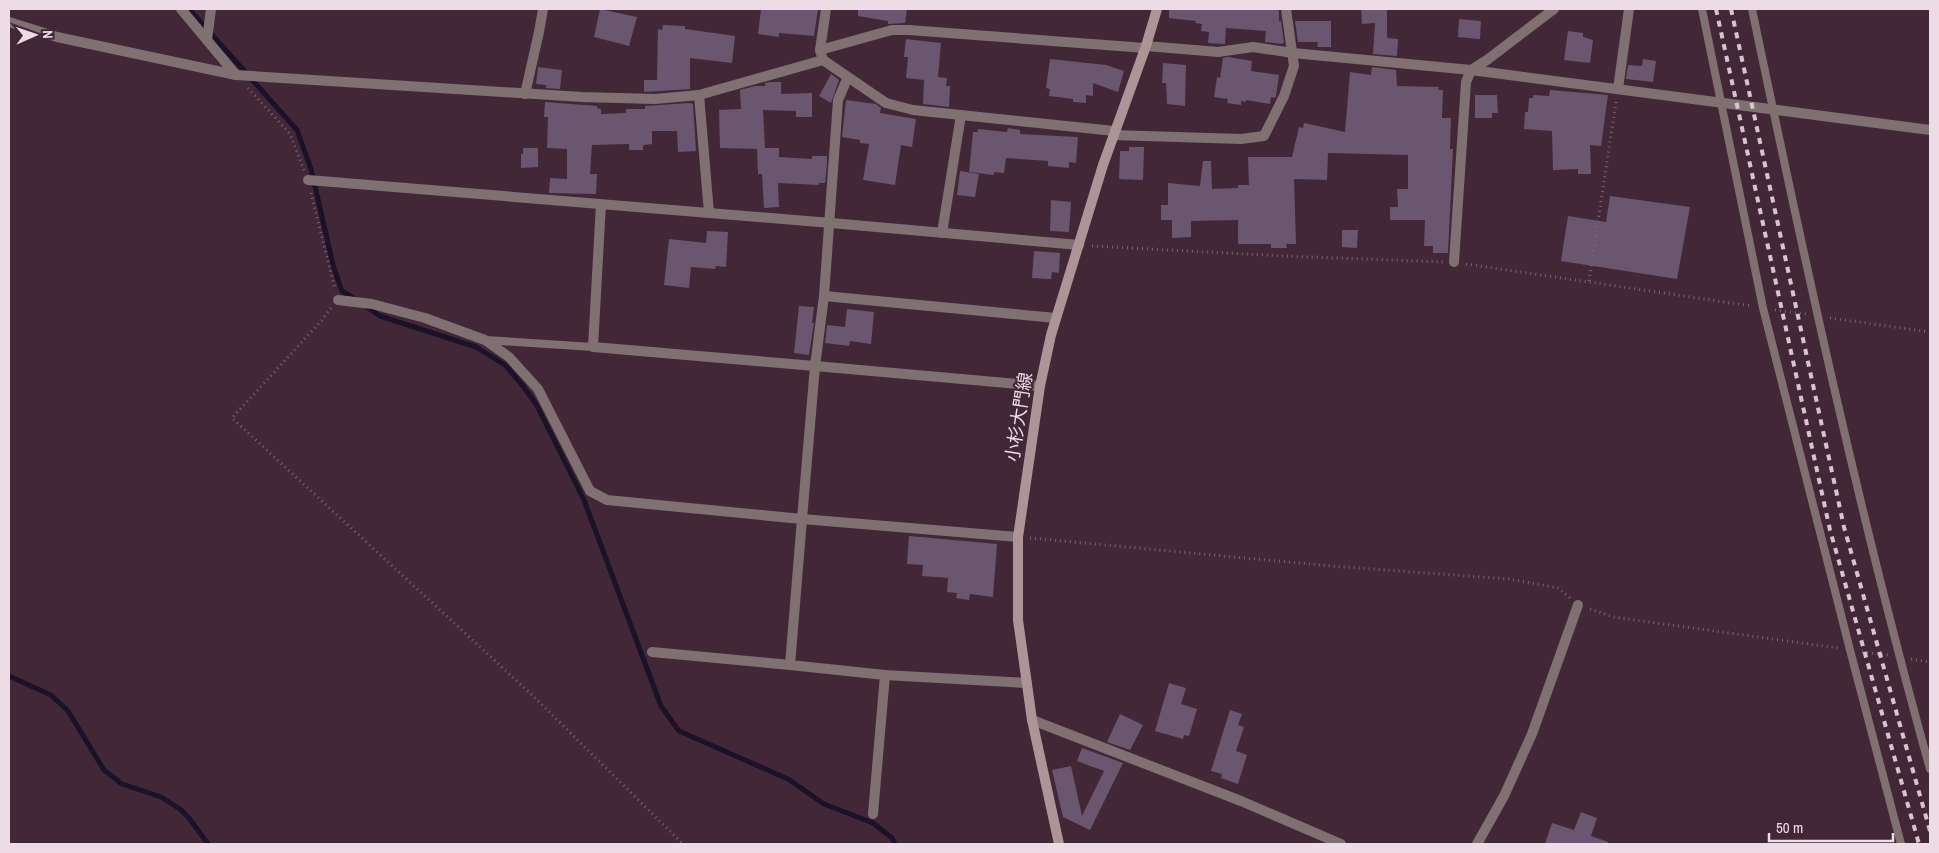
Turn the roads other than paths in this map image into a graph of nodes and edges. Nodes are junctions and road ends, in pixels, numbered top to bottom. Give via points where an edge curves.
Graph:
1 (181, 9) edge
2 (211, 9) edge
3 (543, 9) edge
4 (826, 9) edge
5 (1157, 9) edge
6 (1286, 9) edge
7 (1554, 9) edge
8 (1629, 9) edge
9 (1702, 9) edge
10 (1752, 9) edge
11 (9, 22) edge
12 (207, 40) junction
13 (1145, 47) junction
14 (1293, 53) junction
15 (822, 55) junction
16 (1470, 70) junction
17 (236, 74) junction
18 (848, 76) junction
19 (1618, 89) junction
20 (525, 94) junction
21 (699, 94) junction
22 (1721, 104) junction
23 (1773, 110) junction
24 (960, 114) junction
25 (1930, 130) edge
26 (1114, 133) junction
27 (308, 180) road end
28 (601, 204) junction
29 (709, 213) junction
30 (831, 222) junction
31 (942, 233) junction
32 (1078, 245) junction
33 (1454, 262) road end
34 (824, 296) junction
35 (338, 300) road end
36 (1056, 318) junction
37 (485, 340) junction
38 (593, 347) junction
39 (815, 366) junction
40 (1040, 386) junction
41 (802, 519) junction
42 (1018, 536) junction
43 (1578, 605) road end
44 (652, 652) dead end
45 (790, 665) junction
46 (885, 675) junction
47 (1027, 683) junction
48 (1032, 720) junction
49 (1930, 769) edge
50 (873, 814) dead end
51 (1059, 844) edge
52 (1341, 844) edge
53 (1477, 844) edge
54 (1901, 844) edge

1 - 12 street
2 - 12 street
3 - 20 street
4 - 15 street
5 - 13 main road, 小杉大門線
6 - 14 street
7 - 16 street
8 - 19 street
9 - 22 lane
10 - 23 lane
11 - 17 street via 57,37
12 - 17 street
13 - 14 street via 1218,52 1253,47
13 - 15 street via 892,30
13 - 26 main road, 小杉大門線
14 - 16 street
14 - 26 street via 1294,66 1284,96 1264,136 1241,139
15 - 18 street
15 - 21 street
16 - 19 street
16 - 33 street via 1466,82
17 - 20 street
18 - 24 street via 886,103 913,110
18 - 30 street via 838,100
19 - 22 street
20 - 21 street via 655,99
21 - 29 street
22 - 23 street
22 - 54 lane via 1763,308
23 - 25 street
23 - 49 lane via 1899,657
24 - 26 street
24 - 31 street
26 - 32 main road, 小杉大門線
27 - 28 street
28 - 29 street
28 - 38 street
29 - 30 street
30 - 31 street
30 - 34 street
31 - 32 street
32 - 36 main road, 小杉大門線
34 - 36 street
34 - 39 street
35 - 37 street via 397,310
36 - 40 main road, 小杉大門線
37 - 38 lane
37 - 41 street via 509,357 538,389 590,492 607,500
38 - 39 street
39 - 40 street
39 - 41 street
40 - 42 main road, 小杉大門線
41 - 42 street
41 - 45 street
42 - 47 main road, 小杉大門線 via 1018,620
43 - 53 street via 1532,734 1504,796
44 - 45 street
45 - 46 street
46 - 47 street
46 - 50 street
47 - 48 main road, 小杉大門線
48 - 51 main road, 小杉大門線
48 - 52 street via 1241,800

